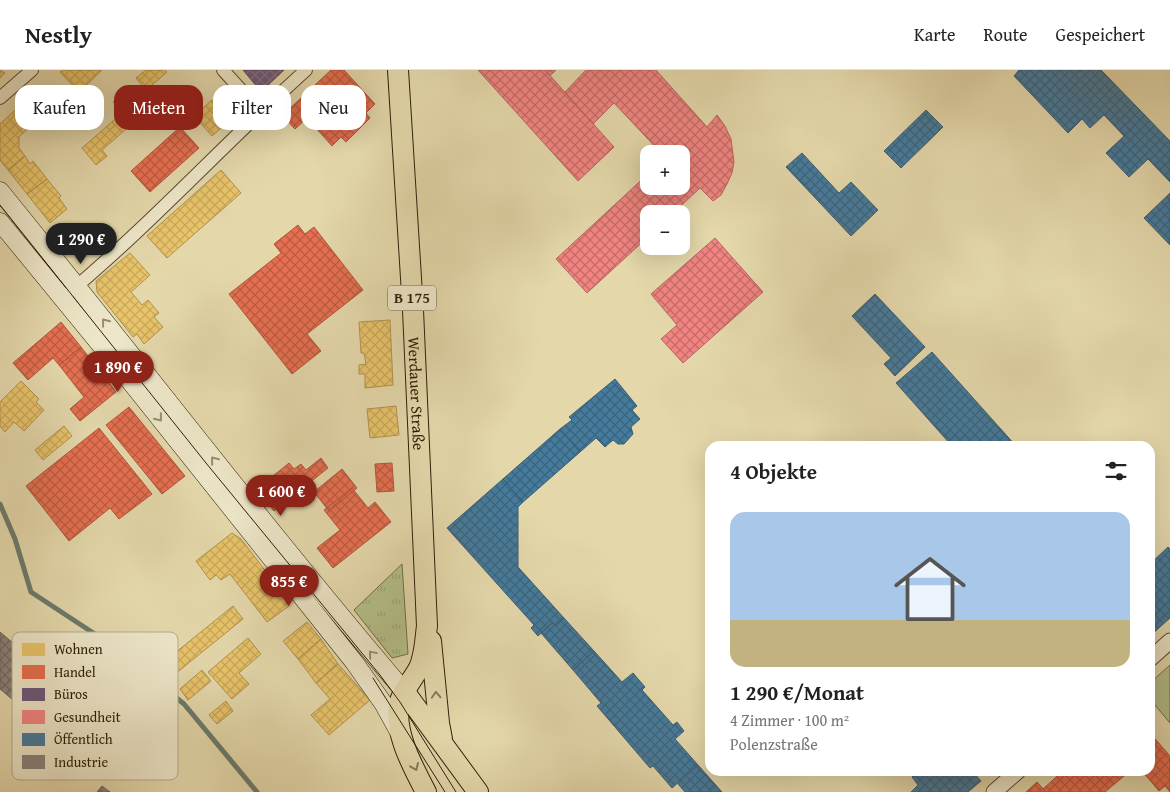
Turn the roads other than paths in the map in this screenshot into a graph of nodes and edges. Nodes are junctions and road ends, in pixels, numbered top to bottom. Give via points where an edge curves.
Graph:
1 (32, 70) edge
2 (223, 70) edge
3 (306, 70) edge
4 (398, 70) edge
5 (237, 85) edge
6 (289, 85) edge
7 (0, 98) edge
8 (240, 130) edge
9 (0, 191) edge
10 (0, 222) edge
11 (77, 286) junction
12 (62, 298) junction
13 (427, 626) junction
14 (1170, 641) edge
15 (1155, 654) edge
16 (404, 691) junction
17 (399, 732) junction
18 (443, 743) junction
19 (1012, 776) edge
20 (426, 792) edge
21 (478, 792) edge
22 (994, 792) edge

1 - 7 street
2 - 5 street
3 - 6 street
4 - 13 main road, Werdauer Straße / B 175
8 - 11 street
9 - 11 main road
10 - 12 main road
11 - 12 street
16 -> 11 main road via 331,606
12 -> 17 main road via 354,662
13 - 16 main road, Werdauer Straße / B 175 via 421,662
18 -> 13 main road, Werdauer Straße / B 175 via 433,648
14 - 15 street
16 - 17 main road, Werdauer Straße / B 175 via 398,715
16 - 18 main road, Werdauer Straße / B 175
17 -> 20 main road, Werdauer Straße / B 175
18 - 21 main road, Werdauer Straße / B 175
19 - 22 street

